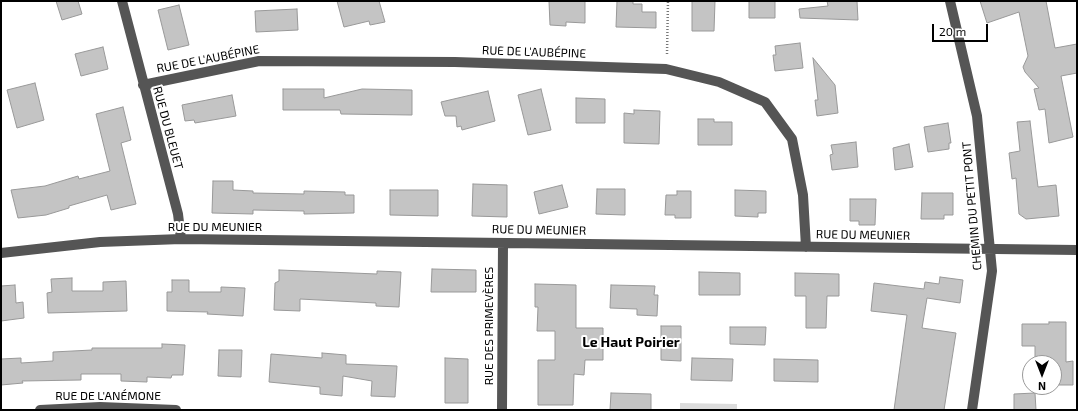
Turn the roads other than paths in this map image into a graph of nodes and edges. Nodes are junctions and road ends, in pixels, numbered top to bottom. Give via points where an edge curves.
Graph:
1 (122, 1) edge
2 (950, 1) edge
3 (143, 85) junction
4 (181, 239) junction
5 (503, 243) junction
6 (806, 247) junction
7 (991, 249) junction
8 (1077, 250) edge
9 (1, 253) edge
10 (40, 410) edge
11 (176, 410) edge
12 (502, 410) edge
13 (972, 410) edge

1 - 3 street, RUE DU BLEUET
2 - 7 street, CHEMIN DU PETIT PONT via 977,116
3 - 4 street, RUE DU BLEUET via 178,214
3 - 6 street, RUE DE L'AUBÉPINE via 259,61 454,62 666,69 719,82 765,102 792,139 803,196
4 - 5 street, RUE DU MEUNIER
4 - 9 street, RUE DU MEUNIER via 100,242
5 - 6 street, RUE DU MEUNIER
5 - 12 street, RUE DES PRIMEVÈRES
6 - 7 street, RUE DU MEUNIER
7 - 8 street, RUE DU MEUNIER
7 - 13 street, CHEMIN DU PETIT PONT via 992,271
10 - 11 street, RUE DE L'ANÉMONE via 100,407

